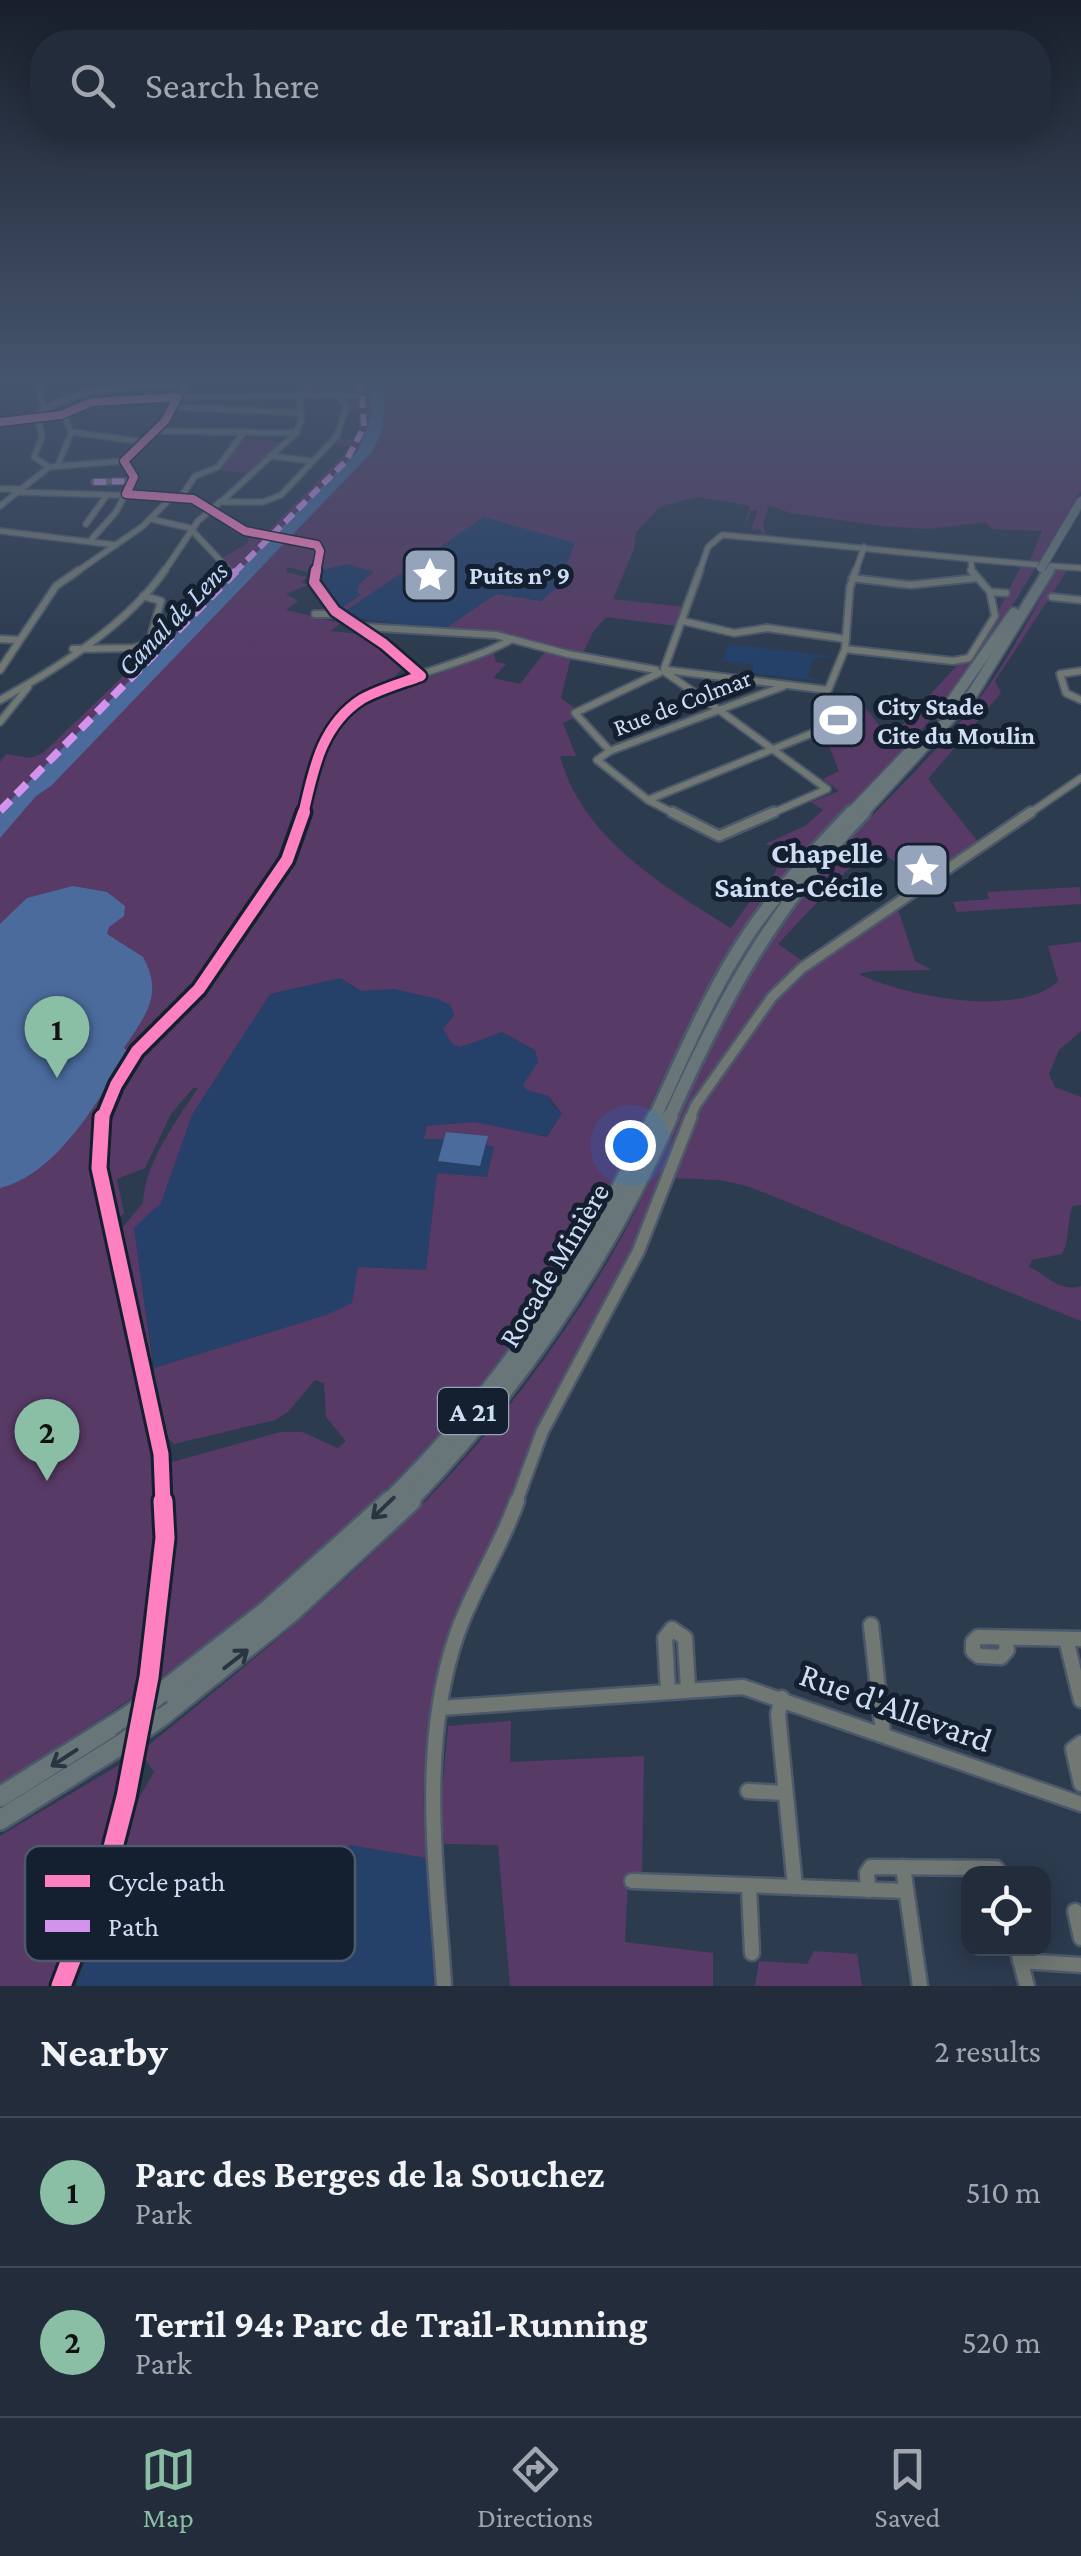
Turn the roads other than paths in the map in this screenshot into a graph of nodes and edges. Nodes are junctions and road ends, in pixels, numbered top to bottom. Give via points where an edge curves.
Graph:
1 (44, 472) edge
2 (131, 472) edge
3 (207, 472) edge
4 (253, 472) edge
5 (306, 472) edge
6 (132, 480) junction
7 (94, 482) dead end
8 (0, 489) edge
9 (16, 491) junction
10 (126, 494) junction
11 (107, 495) junction
12 (177, 496) junction
13 (1081, 501) edge
14 (220, 502) junction
15 (264, 502) junction
16 (0, 506) edge
17 (212, 510) junction
18 (260, 512) dead end
19 (203, 516) joint
20 (1081, 516) edge
21 (151, 519) junction
22 (86, 524) dead end
23 (190, 528) junction
24 (0, 530) edge
25 (90, 541) junction
26 (116, 544) junction
27 (864, 547) junction
28 (971, 560) junction
29 (1048, 565) junction
30 (1081, 568) edge
31 (230, 571) dead end
32 (852, 578) junction
33 (977, 578) junction
34 (990, 592) junction
35 (1006, 594) dead end
36 (144, 596) junction
37 (1052, 597) dead end
38 (1081, 600) edge
39 (315, 614) dead end
40 (336, 614) junction
41 (683, 621) junction
42 (364, 627) junction
43 (755, 630) joint
44 (782, 630) joint
45 (0, 639) edge
46 (512, 639) junction
47 (846, 639) junction
48 (18, 640) junction
49 (73, 649) junction
50 (844, 650) junction
51 (0, 670) edge
52 (1081, 671) edge
53 (665, 672) junction
54 (421, 676) junction
55 (36, 677) junction
56 (784, 686) junction
57 (1081, 700) edge
58 (0, 702) edge
59 (12, 706) junction
60 (718, 710) junction
61 (0, 722) edge
62 (825, 728) dead end
63 (773, 749) junction
64 (610, 751) junction
65 (597, 760) joint
66 (1081, 778) edge
67 (648, 800) junction
68 (492, 1562) joint
69 (871, 1625) dead end
70 (1005, 1638) dead end
71 (1074, 1639) edge
72 (688, 1688) junction
73 (668, 1690) junction
74 (782, 1698) junction
75 (1081, 1700) edge
76 (440, 1708) junction
77 (883, 1734) junction
78 (1081, 1743) edge
79 (1081, 1784) edge
80 (748, 1791) dead end
81 (784, 1792) junction
82 (0, 1797) edge
83 (1081, 1804) edge
84 (0, 1820) edge
85 (112, 1846) edge
86 (903, 1867) junction
87 (961, 1869) edge
88 (632, 1881) dead end
89 (796, 1887) junction
90 (749, 1888) junction
91 (868, 1890) junction
92 (906, 1890) junction
93 (1075, 1911) dead end
94 (1081, 1938) edge
95 (752, 1953) dead end
96 (1019, 1956) edge
97 (1025, 1956) edge
98 (71, 1961) edge
99 (1081, 1965) edge
100 (62, 1986) edge
101 (444, 1986) edge
102 (920, 1986) edge
103 (1027, 1986) edge

1 - 9 street
2 - 6 street
3 - 12 street
4 - 14 street
5 - 15 street via 284,495
6 - 7 street
6 - 10 street
8 - 9 street
9 - 11 street
9 - 16 street
10 - 11 street
10 - 12 street
10 - 25 street
11 - 22 street
12 - 17 street
12 - 21 street
13 - 29 highway, Rocade Minière / A 21
14 - 15 street
14 - 17 street
15 - 18 street
17 - 19 street
17 - 40 street via 241,529 319,547 314,582
19 - 23 street
20 - 29 highway, Rocade Minière / A 21
21 - 23 street
21 - 26 street
23 - 31 street
23 - 36 street
24 - 25 street
25 - 26 street
26 - 48 street via 56,586
27 - 28 street
27 - 32 street
27 - 41 street via 717,537
28 - 30 street
28 - 33 street
29 -> 82 highway, Rocade Minière / A 21, bridge via 966,687 815,850 746,938 597,1232 509,1367 425,1466 260,1619 128,1717
84 -> 29 highway, Rocade Minière / A 21, bridge via 122,1744 268,1634 419,1495 513,1386 612,1236 758,941 821,858 983,679
32 - 33 street via 910,585
32 - 47 street
33 - 34 street
34 - 35 street
34 - 50 street via 994,616 972,656 962,661
36 - 49 street
36 - 49 street via 161,601 149,643
37 - 38 street
39 - 40 street
40 - 42 street
41 - 43 street via 734,633
41 - 53 street
42 - 46 street
42 - 54 street
43 - 44 street
44 - 47 street
45 - 48 street
46 - 53 street
46 - 54 street
47 - 50 street
48 - 51 street
49 - 55 street
50 - 56 street via 828,690
52 - 57 street via 1060,674 1066,693
53 - 56 street
53 - 60 street
53 - 64 street via 575,714
54 - 85 street via 361,700 334,726 317,754 287,860 208,978 137,1051 102,1118 99,1168 161,1454 164,1520 149,1677
55 - 58 street
55 - 59 street
56 - 60 street, Rue de Colmar
58 - 59 street
59 - 61 street
60 - 63 street
60 - 64 street, Rue de Colmar
62 - 63 street
63 - 67 street
63 - 67 street via 828,789 719,836
64 - 65 street, Rue de Colmar
65 - 67 street
66 - 68 street via 820,954 772,997 700,1096 638,1252 542,1432
68 - 76 street via 457,1634
69 - 77 street
70 - 71 street
71 - 75 street
72 - 73 street, Rue d'Allevard
72 - 73 street via 685,1638 672,1629 665,1638
72 - 74 street, Rue d'Allevard via 743,1686
73 - 76 street, Rue d'Allevard
74 - 77 street, Rue d'Allevard
74 - 81 street
76 - 101 street via 432,1823
77 - 83 street, Rue d'Allevard
78 - 79 street via 1073,1752
80 - 81 street
81 - 89 street
86 - 87 street
86 - 91 street via 871,1867
86 - 92 street
88 - 90 street
89 - 90 street
89 - 91 street
90 - 95 street
91 - 92 street
92 - 102 street
93 - 94 street
96 - 103 street
97 - 99 street
98 - 100 street

